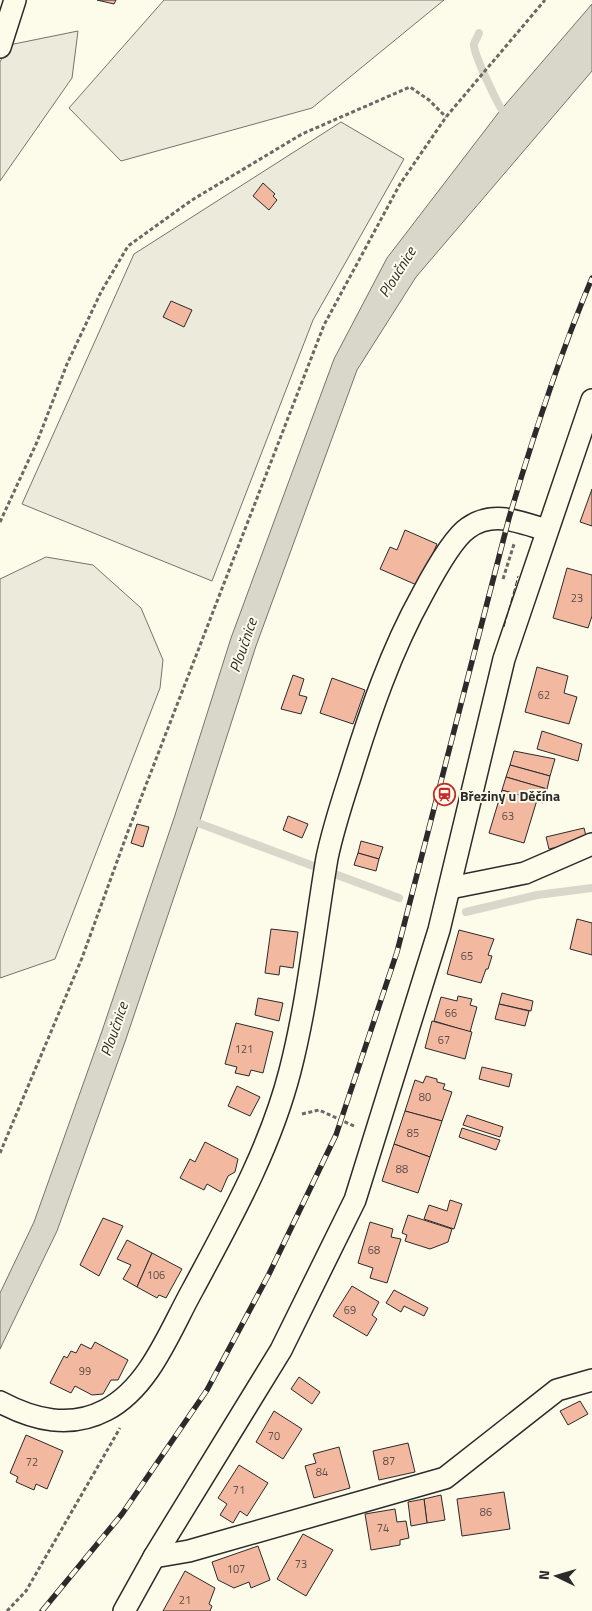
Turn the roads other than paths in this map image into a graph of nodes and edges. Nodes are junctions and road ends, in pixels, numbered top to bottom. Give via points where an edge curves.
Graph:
1 (16, 0) edge
2 (0, 47) edge
3 (592, 400) edge
4 (546, 530) junction
5 (592, 844) edge
6 (450, 888) junction
7 (592, 1380) edge
8 (8, 1406) edge
9 (154, 1557) junction
10 (124, 1611) edge

1 - 2 street
3 - 4 street
4 - 6 street via 504,659
4 - 8 street via 509,518 489,519 467,528 437,567 390,662 332,834 302,1020 290,1073 272,1128 250,1182 152,1364 131,1392 107,1410 85,1419 39,1419
5 - 6 street via 525,873
6 - 9 street via 440,930 355,1200 281,1350
7 - 9 street via 557,1390 445,1478 189,1551
9 - 10 street

